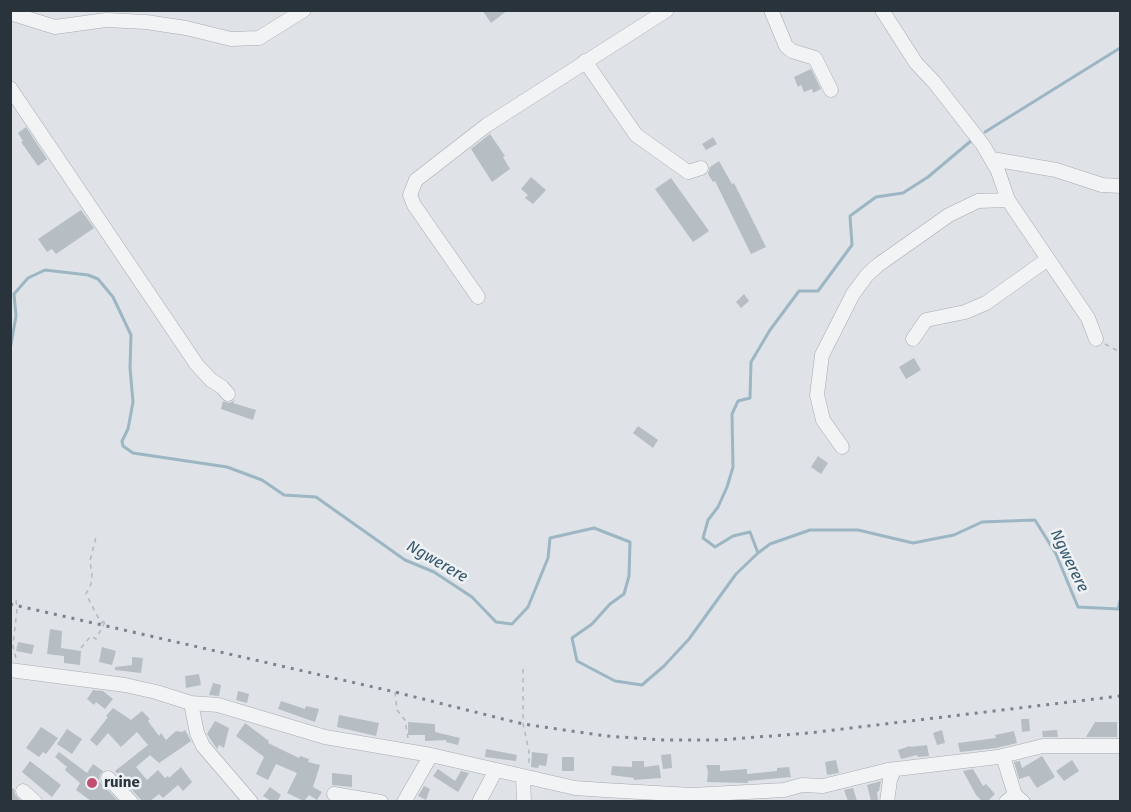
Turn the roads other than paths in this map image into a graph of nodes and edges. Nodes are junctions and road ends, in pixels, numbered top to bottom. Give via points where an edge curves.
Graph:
1 (304, 10) edge
2 (667, 10) edge
3 (771, 10) edge
4 (882, 10) edge
5 (10, 13) edge
6 (585, 61) junction
7 (10, 88) edge
8 (831, 90) dead end
9 (992, 159) junction
10 (701, 168) dead end
11 (1120, 186) edge
12 (1008, 200) junction
13 (1048, 260) junction
14 (478, 297) dead end
15 (913, 339) dead end
16 (1096, 339) road end
17 (228, 394) dead end
18 (842, 447) dead end
19 (13, 670) edge
20 (191, 703) junction
21 (1120, 746) edge
22 (430, 755) junction
23 (1003, 756) junction
24 (496, 770) junction
25 (894, 770) junction
26 (108, 778) dead end
27 (525, 778) junction
28 (22, 791) dead end
29 (334, 794) dead end
30 (690, 798) edge
31 (1014, 799) edge
32 (35, 801) edge
33 (131, 801) edge
34 (251, 801) edge
35 (381, 801) edge
36 (404, 801) edge
37 (479, 801) edge
38 (524, 801) edge
39 (887, 801) edge

1 - 5 street via 259,38 231,39 146,22 106,20 55,27
2 - 6 street
3 - 8 street via 786,46 815,58
4 - 9 street via 916,63
6 - 10 street via 636,135 688,172
6 - 14 street via 488,124 416,180 410,195 414,205
7 - 17 street via 197,365
9 - 11 street
9 - 12 street
12 - 13 street
12 - 18 street via 978,201 949,215 878,265 854,294 822,355 818,395 823,420
13 - 15 street via 986,303 926,320
13 - 16 street via 1088,318
19 - 20 street via 125,685
20 - 22 street via 218,705 325,737
20 - 34 street via 196,733 203,746
21 - 23 street via 1042,746
22 - 24 street
22 - 36 street
23 - 25 street
23 - 31 street
24 - 27 street
24 - 37 street
25 - 30 street via 823,786
25 - 39 street
26 - 33 street
27 - 30 street via 575,788
27 - 38 street
28 - 32 street
29 - 35 street

